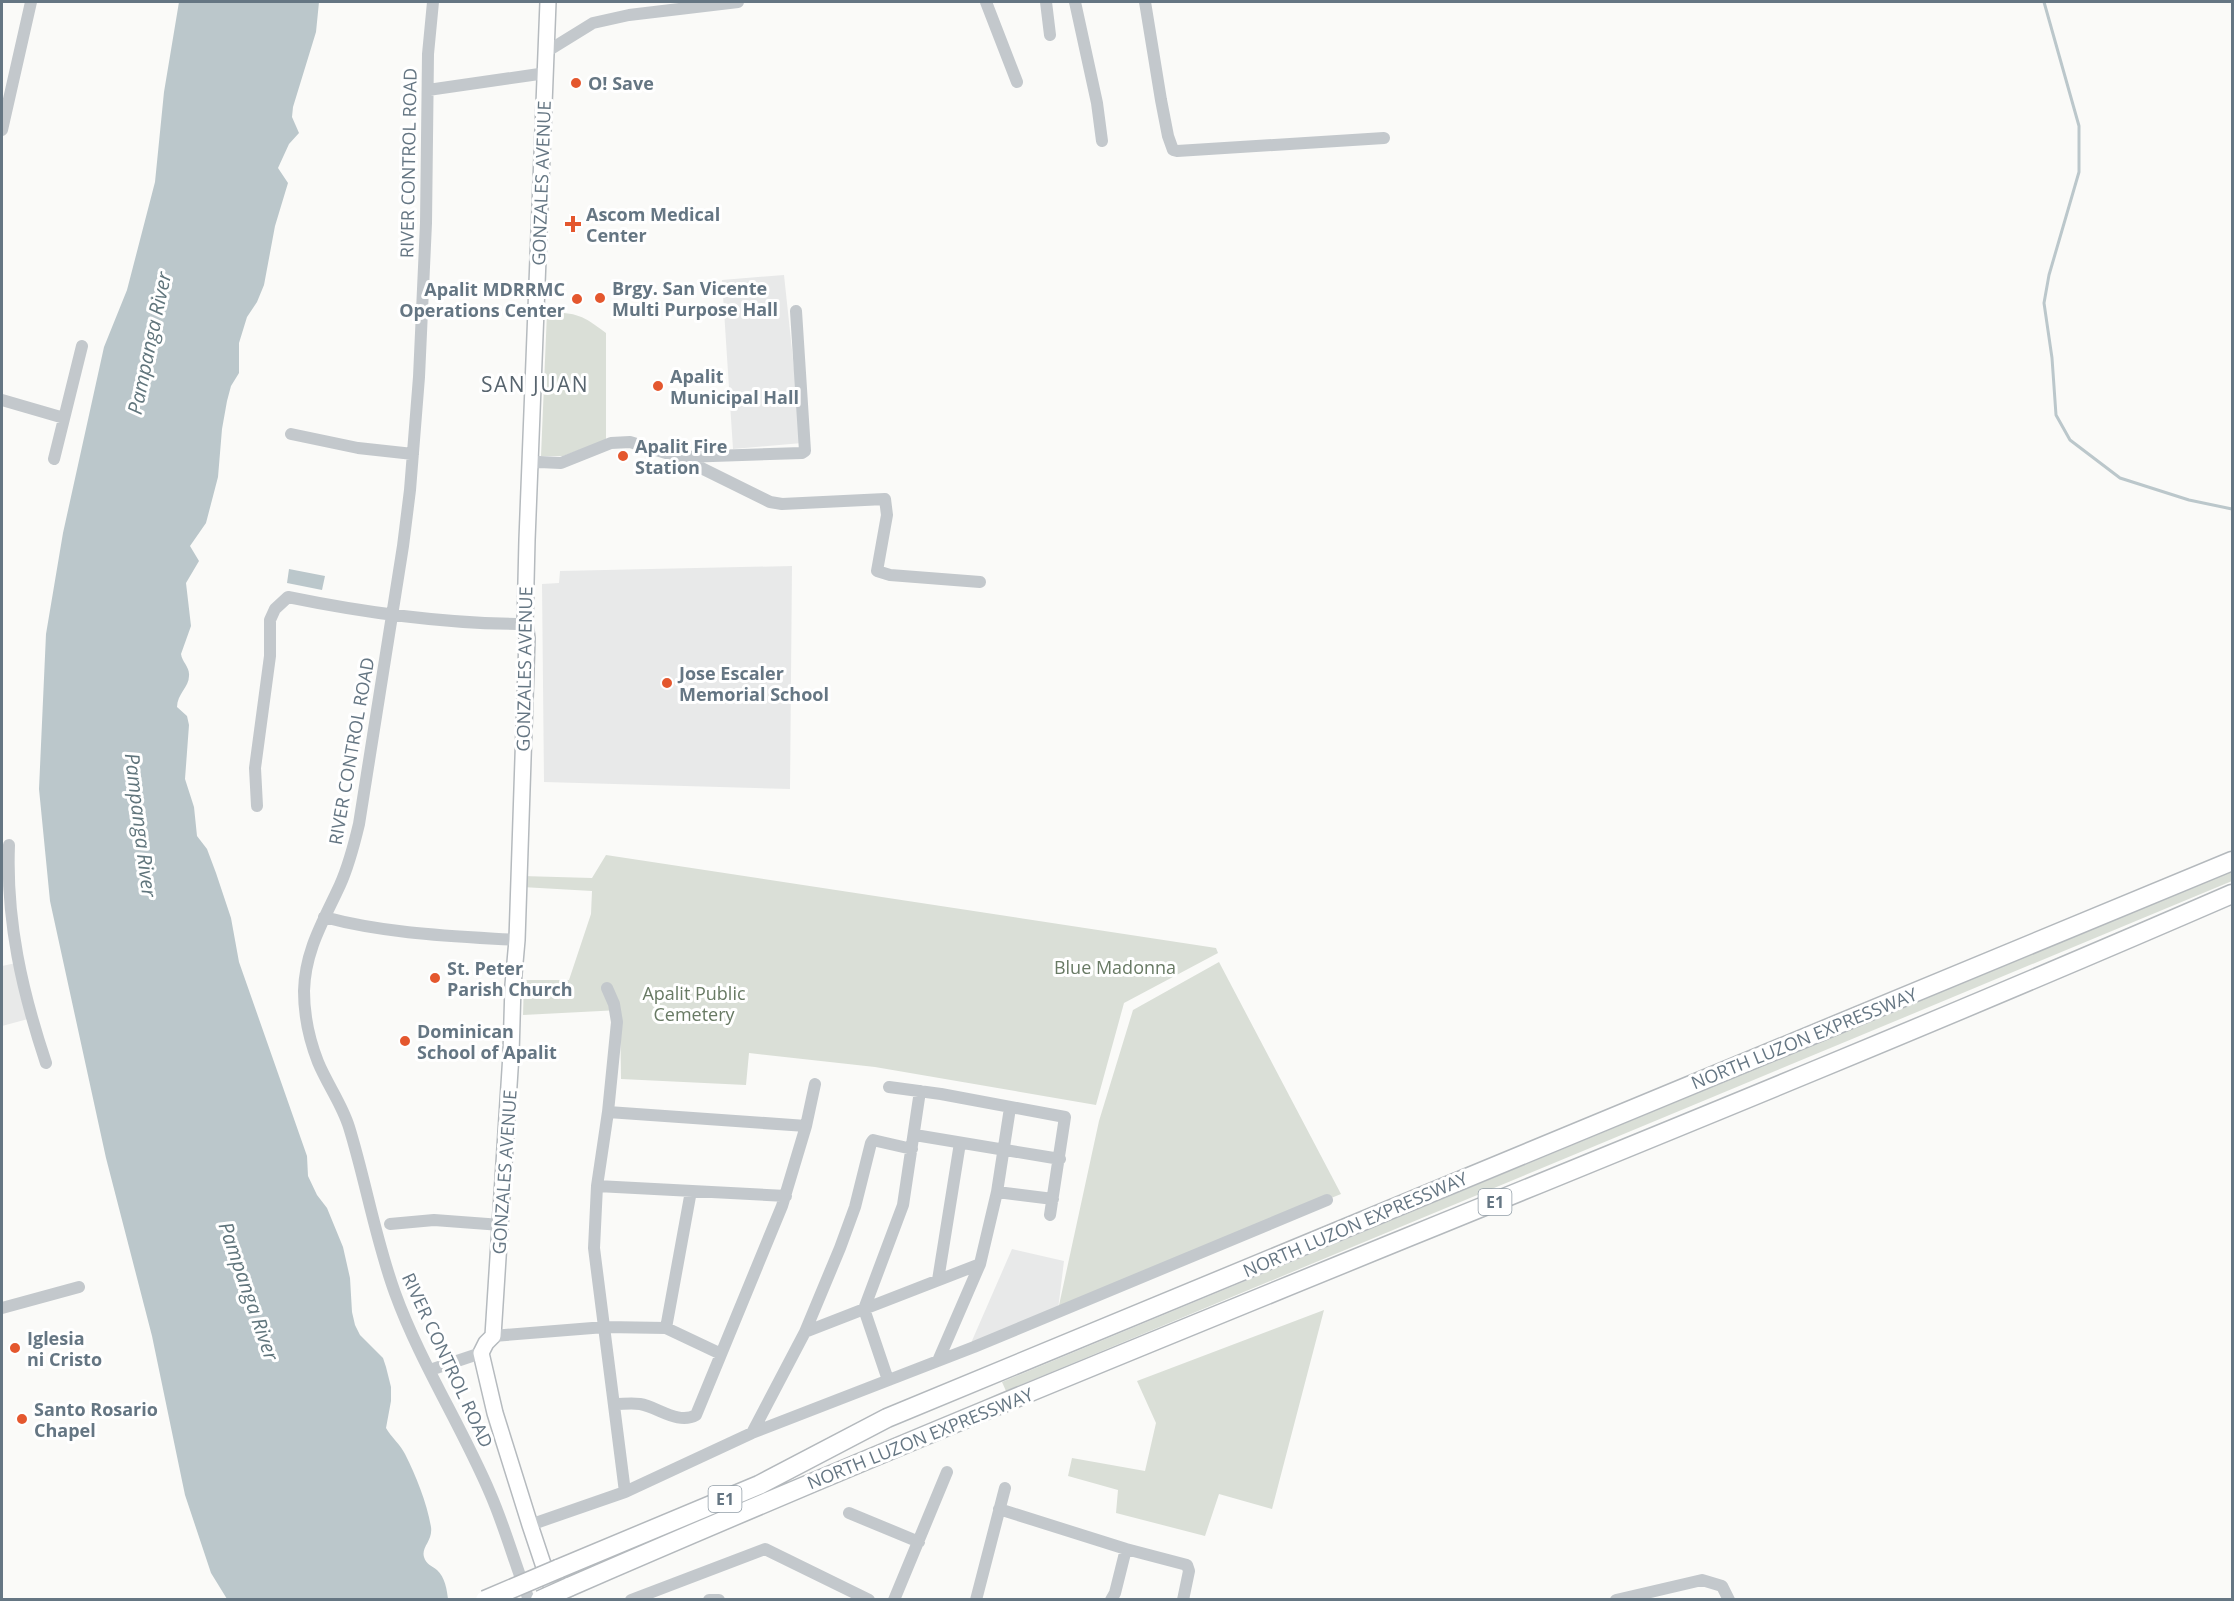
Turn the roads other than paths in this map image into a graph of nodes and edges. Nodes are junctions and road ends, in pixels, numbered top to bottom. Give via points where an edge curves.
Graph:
1 (31, 2) edge
2 (433, 2) edge
3 (548, 2) edge
4 (738, 2) edge
5 (986, 2) edge
6 (1046, 2) edge
7 (1075, 2) edge
8 (1145, 2) edge
9 (1050, 34) dead end
10 (546, 52) junction
11 (546, 73) junction
12 (1017, 81) dead end
13 (428, 90) junction
14 (2, 130) edge
15 (1384, 138) dead end
16 (1102, 141) dead end
17 (796, 311) dead end
18 (82, 346) dead end
19 (2, 400) edge
20 (64, 418) junction
21 (291, 434) dead end
22 (413, 454) junction
23 (679, 457) junction
24 (54, 459) dead end
25 (530, 464) junction
26 (980, 582) dead end
27 (393, 615) junction
28 (525, 624) junction
29 (257, 806) dead end
30 (9, 845) dead end
31 (2232, 861) edge
32 (5, 877) edge
33 (2232, 894) edge
34 (324, 917) junction
35 (517, 940) junction
36 (607, 988) dead end
37 (46, 1063) dead end
38 (815, 1084) dead end
39 (889, 1087) dead end
40 (920, 1091) junction
41 (1010, 1108) junction
42 (608, 1112) junction
43 (806, 1126) junction
44 (915, 1135) junction
45 (960, 1143) junction
46 (912, 1149) junction
47 (1004, 1150) junction
48 (1060, 1159) junction
49 (597, 1186) junction
50 (691, 1191) junction
51 (997, 1192) junction
52 (786, 1196) junction
53 (1053, 1199) junction
54 (1327, 1200) dead end
55 (1050, 1215) dead end
56 (390, 1224) dead end
57 (501, 1225) junction
58 (980, 1264) junction
59 (938, 1280) junction
60 (79, 1287) dead end
61 (2, 1308) edge
62 (864, 1309) junction
63 (605, 1327) junction
64 (666, 1328) junction
65 (805, 1332) junction
66 (493, 1336) junction
67 (481, 1353) junction
68 (721, 1354) junction
69 (938, 1360) junction
70 (430, 1370) junction
71 (888, 1380) junction
72 (615, 1404) junction
73 (752, 1433) junction
74 (947, 1472) dead end
75 (1005, 1488) dead end
76 (625, 1492) junction
77 (999, 1509) junction
78 (849, 1513) dead end
79 (530, 1524) junction
80 (919, 1542) junction
81 (1126, 1549) junction
82 (564, 1593) edge
83 (652, 1596) edge
84 (485, 1599) edge
85 (529, 1599) edge
86 (540, 1599) edge
87 (631, 1599) edge
88 (709, 1599) edge
89 (719, 1599) edge
90 (869, 1599) edge
91 (894, 1599) edge
92 (976, 1599) edge
93 (1111, 1599) edge
94 (1183, 1599) edge
95 (1616, 1599) edge
96 (1729, 1599) edge

1 - 14 street
2 - 13 street, RIVER CONTROL ROAD
3 - 10 main road, GONZALES AVENUE
4 - 10 street via 592,23
5 - 12 street
6 - 9 street
7 - 16 street
8 - 15 street via 1167,136 1173,150
10 - 11 main road, GONZALES AVENUE
11 - 13 street
11 - 25 main road, GONZALES AVENUE
13 - 22 street, RIVER CONTROL ROAD via 426,224
17 - 23 street via 805,451
18 - 20 street
19 - 20 street
20 - 24 street
21 - 22 street
22 - 27 street, RIVER CONTROL ROAD
23 - 25 street via 630,442 611,442 561,463
23 - 26 street via 770,502 885,499 887,515 877,571
25 - 28 main road, GONZALES AVENUE
27 - 28 street
27 - 29 street via 288,597 275,609 270,620 270,656 255,768
27 - 34 street, RIVER CONTROL ROAD via 359,824 352,854
28 - 35 main road, GONZALES AVENUE
30 - 32 street
31 - 84 highway, NORTH LUZON EXPRESSWAY / E1, bridge via 887,1418 759,1485
32 - 37 street via 28,1009
33 - 82 highway, NORTH LUZON EXPRESSWAY / E1 via 757,1506
34 - 35 street via 416,934
34 - 70 street, RIVER CONTROL ROAD via 313,941 304,988 310,1037 348,1123 396,1295
35 - 57 main road, GONZALES AVENUE
36 - 42 street via 617,1022
38 - 43 street
39 - 40 street
40 - 41 street
40 - 44 street
41 - 47 street
41 - 48 street via 1065,1118
42 - 43 street
42 - 49 street
43 - 52 street
44 - 45 street
44 - 46 street
45 - 47 street
45 - 59 street
46 - 62 street via 903,1205
46 - 65 street via 871,1143 855,1207
47 - 48 street
47 - 51 street
48 - 53 street
49 - 50 street
49 - 63 street via 594,1248
50 - 52 street
50 - 64 street
51 - 53 street
51 - 58 street
52 - 68 street
53 - 55 street
54 - 69 street
56 - 57 street via 434,1220
57 - 66 main road, GONZALES AVENUE
58 - 59 street
58 - 69 street
59 - 62 street
60 - 61 street
62 - 65 street
62 - 71 street
63 - 64 street
63 - 66 street
63 - 72 street
64 - 68 street
65 - 73 street
66 - 67 main road
67 - 70 street
67 - 79 main road via 495,1413
68 - 72 street via 696,1415 689,1419 639,1404
69 - 71 street
70 - 85 street, RIVER CONTROL ROAD via 491,1495
71 - 73 street
72 - 76 street
73 - 76 street
74 - 80 street
75 - 77 street
76 - 79 street
77 - 81 street
77 - 92 street
78 - 80 street
79 - 82 main road via 547,1576
80 - 91 street
81 - 93 street
81 - 94 street via 1188,1566
82 - 86 highway, NORTH LUZON EXPRESSWAY / E1, bridge
83 - 87 street
83 - 90 street via 765,1549
88 - 89 street
95 - 96 street via 1702,1580 1722,1586

